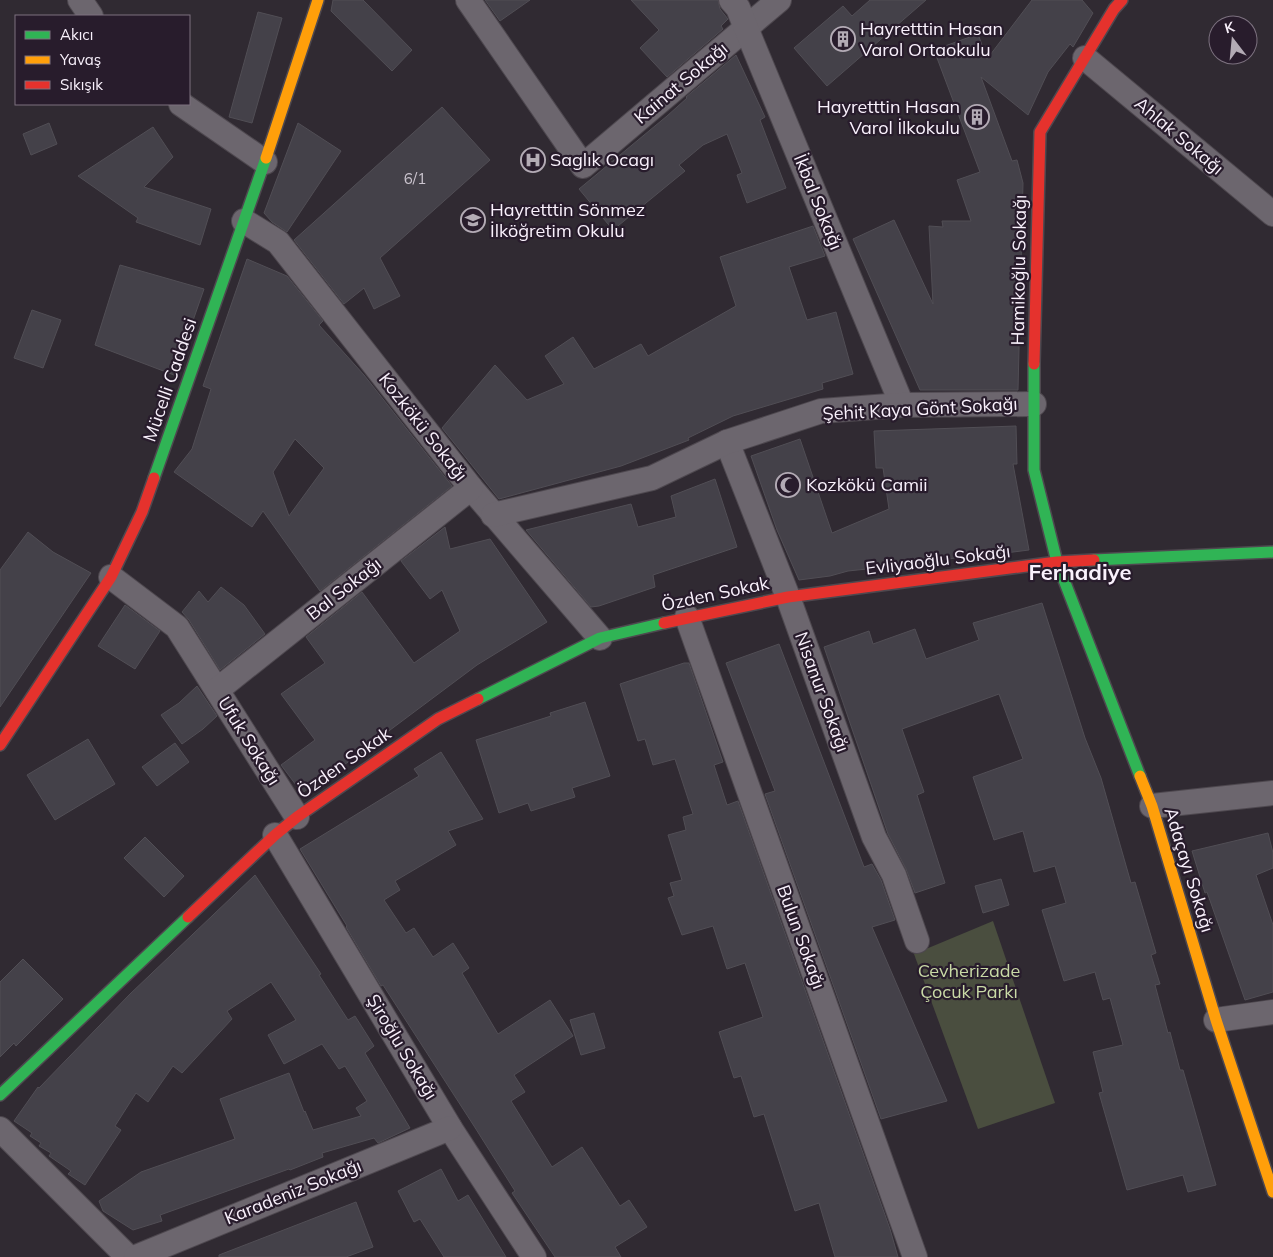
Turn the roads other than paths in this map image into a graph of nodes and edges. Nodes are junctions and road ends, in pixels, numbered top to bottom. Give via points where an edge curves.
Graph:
1 (80, 0) edge
2 (318, 0) edge
3 (468, 0) edge
4 (731, 0) edge
5 (778, 0) edge
6 (1115, 3) edge
7 (90, 15) edge
8 (746, 28) junction
9 (1085, 58) junction
10 (182, 105) edge
11 (265, 162) junction
12 (1273, 214) edge
13 (244, 221) junction
14 (1034, 404) junction
15 (902, 406) junction
16 (726, 442) junction
17 (471, 488) junction
18 (493, 515) junction
19 (1273, 552) edge
20 (1057, 562) junction
21 (111, 577) junction
22 (788, 597) junction
23 (686, 617) junction
24 (600, 638) junction
25 (217, 690) junction
26 (0, 745) edge
27 (1273, 793) edge
28 (1152, 806) junction
29 (297, 816) junction
30 (276, 835) junction
31 (917, 941) dead end
32 (1273, 1012) edge
33 (1216, 1020) junction
34 (0, 1095) edge
35 (450, 1128) junction
36 (0, 1129) edge
37 (1273, 1192) edge
38 (128, 1257) edge
39 (136, 1257) edge
40 (534, 1257) edge
41 (915, 1257) edge

1 - 7 street
2 - 11 main road, Mücelli Caddesi
3 - 8 street, Kainat Sokağı via 584,166
4 - 8 street, İkbal Sokağı
5 - 8 street, Kainat Sokağı
6 - 9 main road, Hamikoğlu Sokağı
8 - 15 street, İkbal Sokağı
9 - 12 street, Ahlak Sokağı
9 - 14 main road, Hamikoğlu Sokağı via 1040,132
10 - 11 street
11 - 13 main road, Mücelli Caddesi
13 - 17 street, Kozkökü Sokağı via 278,242
13 - 21 main road, Mücelli Caddesi via 142,512
14 - 15 street, Şehit Kaya Gönt Sokağı
14 - 20 main road, Hamikoğlu Sokağı via 1034,470
15 - 16 street, Şehit Kaya Gönt Sokağı via 821,411
16 - 18 street, Şehit Kaya Gönt Sokağı via 652,478
16 - 22 street, Nisanur Sokağı
17 - 18 street, Kozkökü Sokağı
17 - 25 street, Bal Sokağı
18 - 24 street, Kozkökü Sokağı
19 - 20 main road, Evliyaoğlu Sokağı
20 - 22 main road, Evliyaoğlu Sokağı
20 - 28 main road, Adaçayı Sokağı
21 - 25 street, Ufuk Sokağı via 177,627
21 - 26 main road, Mücelli Caddesi
22 - 23 main road, Özden Sokak
22 - 31 street, Nisanur Sokağı via 874,837 894,875
23 - 24 main road, Özden Sokak
23 - 41 street, Bulun Sokağı
24 - 29 main road, Özden Sokak via 438,719
25 - 29 street, Ufuk Sokağı
27 - 28 street
28 - 33 main road, Adaçayı Sokağı
29 - 30 main road, Özden Sokak
30 - 34 main road, Özden Sokak
30 - 35 street, Şiroğlu Sokağı
32 - 33 street
33 - 37 main road, Adaçayı Sokağı
35 - 39 street, Karadeniz Sokağı
35 - 40 street, Şiroğlu Sokağı
36 - 38 street

